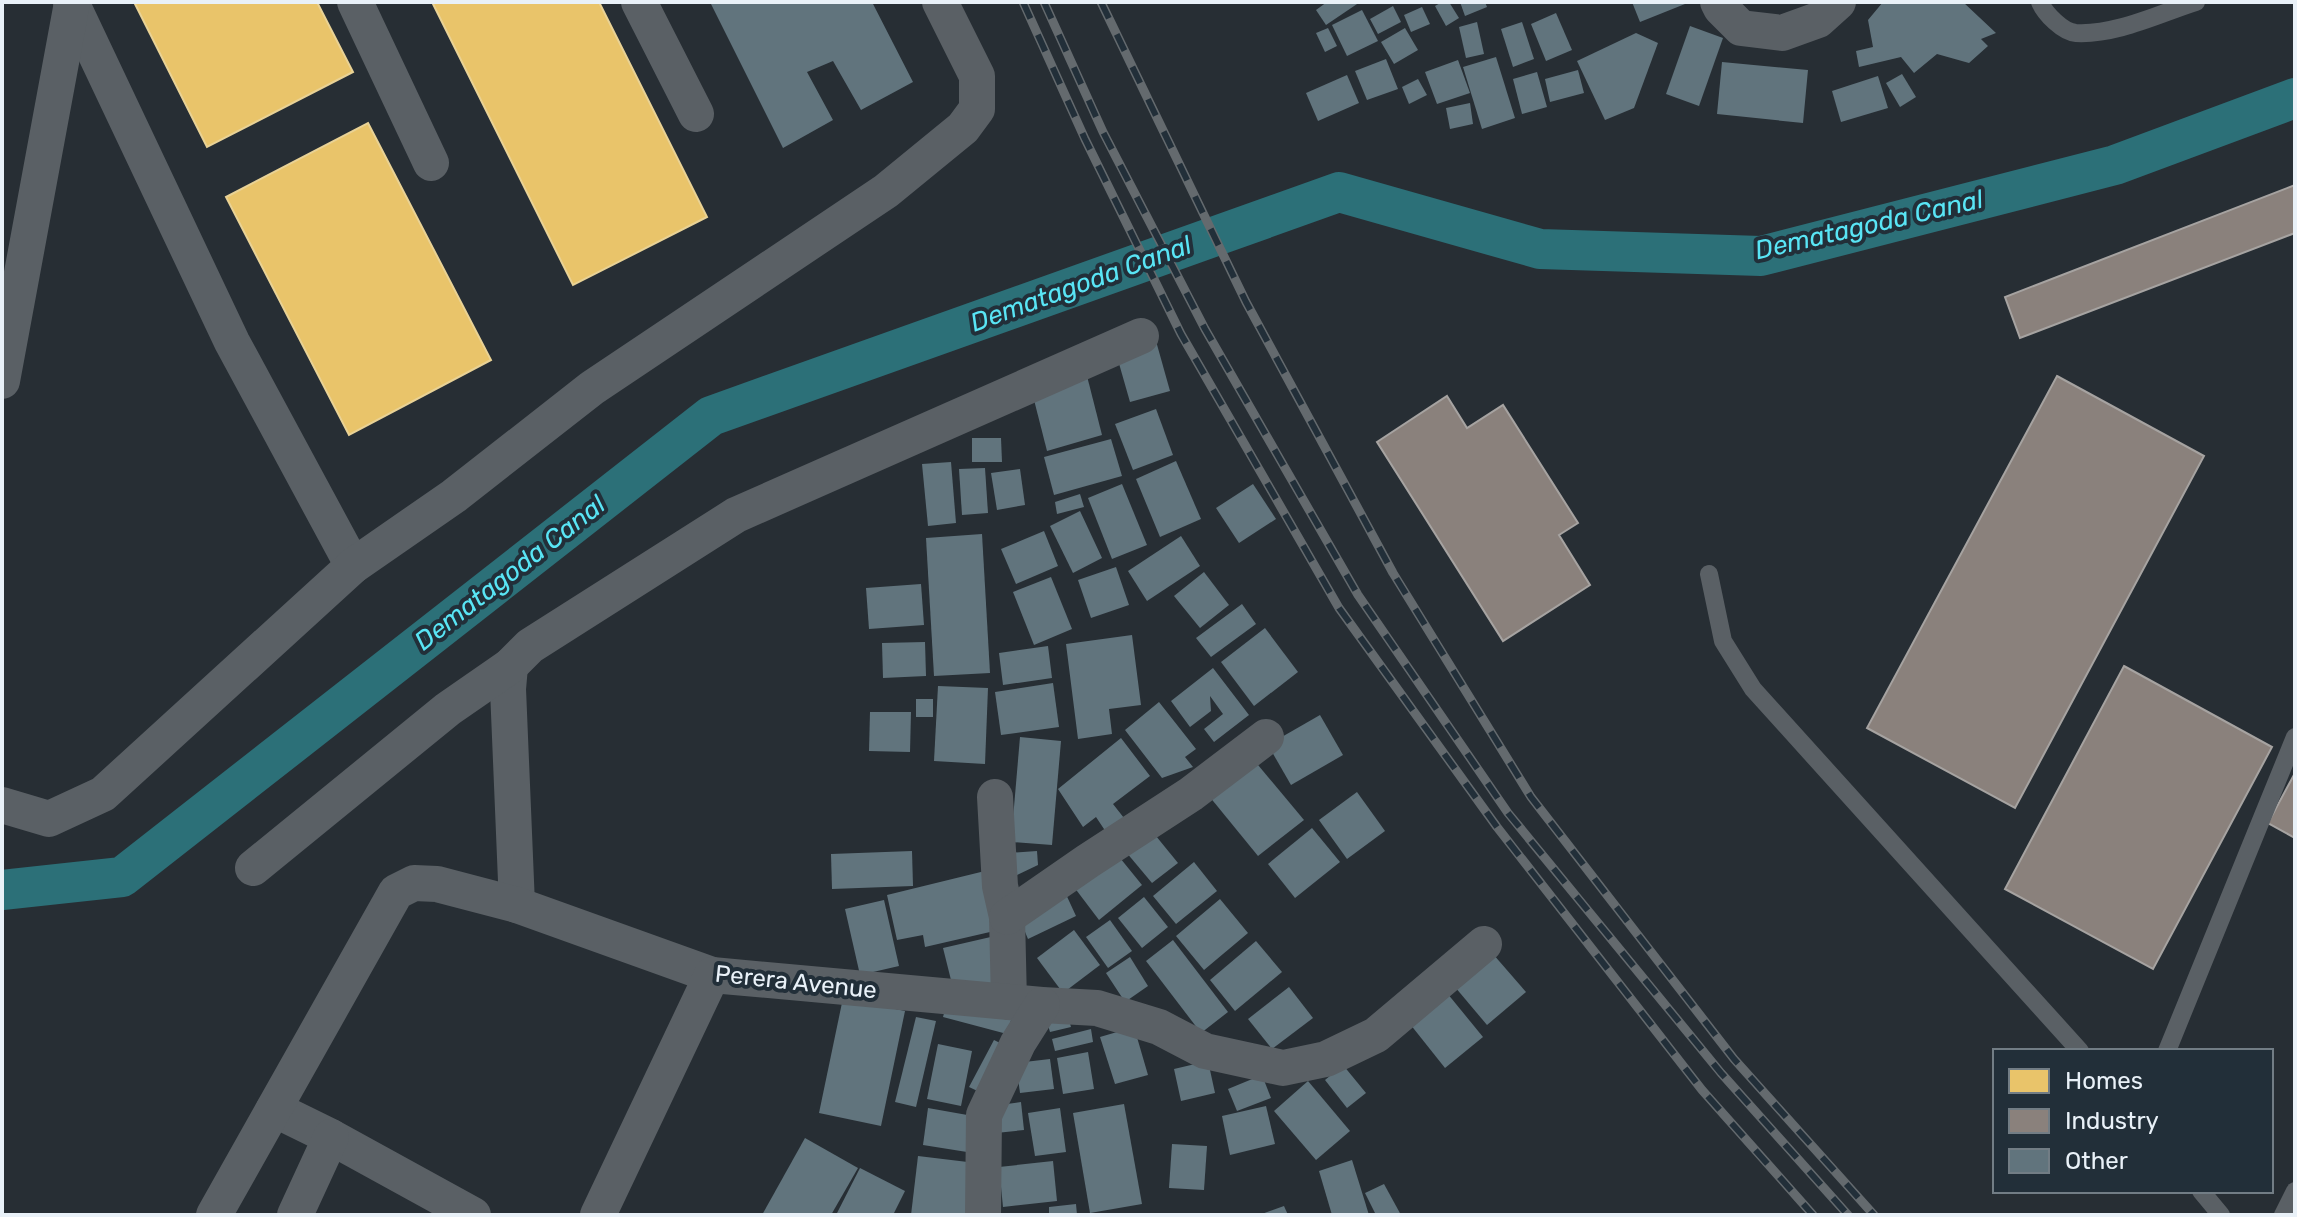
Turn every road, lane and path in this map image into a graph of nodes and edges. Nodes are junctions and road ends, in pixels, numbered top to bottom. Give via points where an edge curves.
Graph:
1 (72, 2) edge
2 (355, 2) edge
3 (639, 2) edge
4 (940, 2) edge
5 (1718, 2) edge
6 (1838, 2) edge
7 (2040, 2) edge
8 (2196, 2) edge
9 (696, 114) dead end
10 (431, 163) dead end
11 (1141, 336) dead end
12 (2, 381) edge
13 (353, 566) junction
14 (1709, 574) dead end
15 (510, 666) junction
16 (1266, 737) dead end
17 (2295, 737) edge
18 (995, 797) dead end
19 (2, 805) edge
20 (253, 868) dead end
21 (517, 905) junction
22 (1007, 917) junction
23 (1484, 944) dead end
24 (712, 975) junction
25 (1026, 1004) junction
26 (2078, 1049) edge
27 (2168, 1049) edge
28 (274, 1109) junction
29 (331, 1137) junction
30 (2295, 1191) edge
31 (2203, 1193) edge
32 (214, 1215) edge
33 (295, 1215) edge
34 (473, 1215) edge
35 (598, 1215) edge
36 (983, 1215) edge
37 (2221, 1215) edge
38 (2283, 1215) edge

1 - 12 street
1 - 13 street via 232,342
2 - 10 street
3 - 9 street
4 - 13 street via 977,76 977,109 963,128 886,191 592,388 454,496
5 - 6 street via 1741,28 1782,33 1818,20
7 - 8 lane via 2044,12 2072,33 2110,31
11 - 15 street via 736,515 530,646
13 - 19 street via 103,794 49,819
14 - 26 lane via 1723,641 1753,689
15 - 20 street via 448,709
15 - 21 street
16 - 22 street via 1191,794
17 - 27 lane
18 - 22 street
21 - 24 street, Perera Avenue
21 - 28 street, Perera Avenue via 437,884 414,883 396,892
22 - 25 street
23 - 25 street, Perera Avenue via 1376,1035 1326,1059 1283,1068 1205,1051 1159,1027 1097,1008
24 - 25 street, Perera Avenue
24 - 35 street
25 - 36 street via 1018,1043 984,1115
28 - 29 street
28 - 32 street, Perera Avenue
29 - 33 street
29 - 34 street
30 - 38 lane
31 - 37 lane

